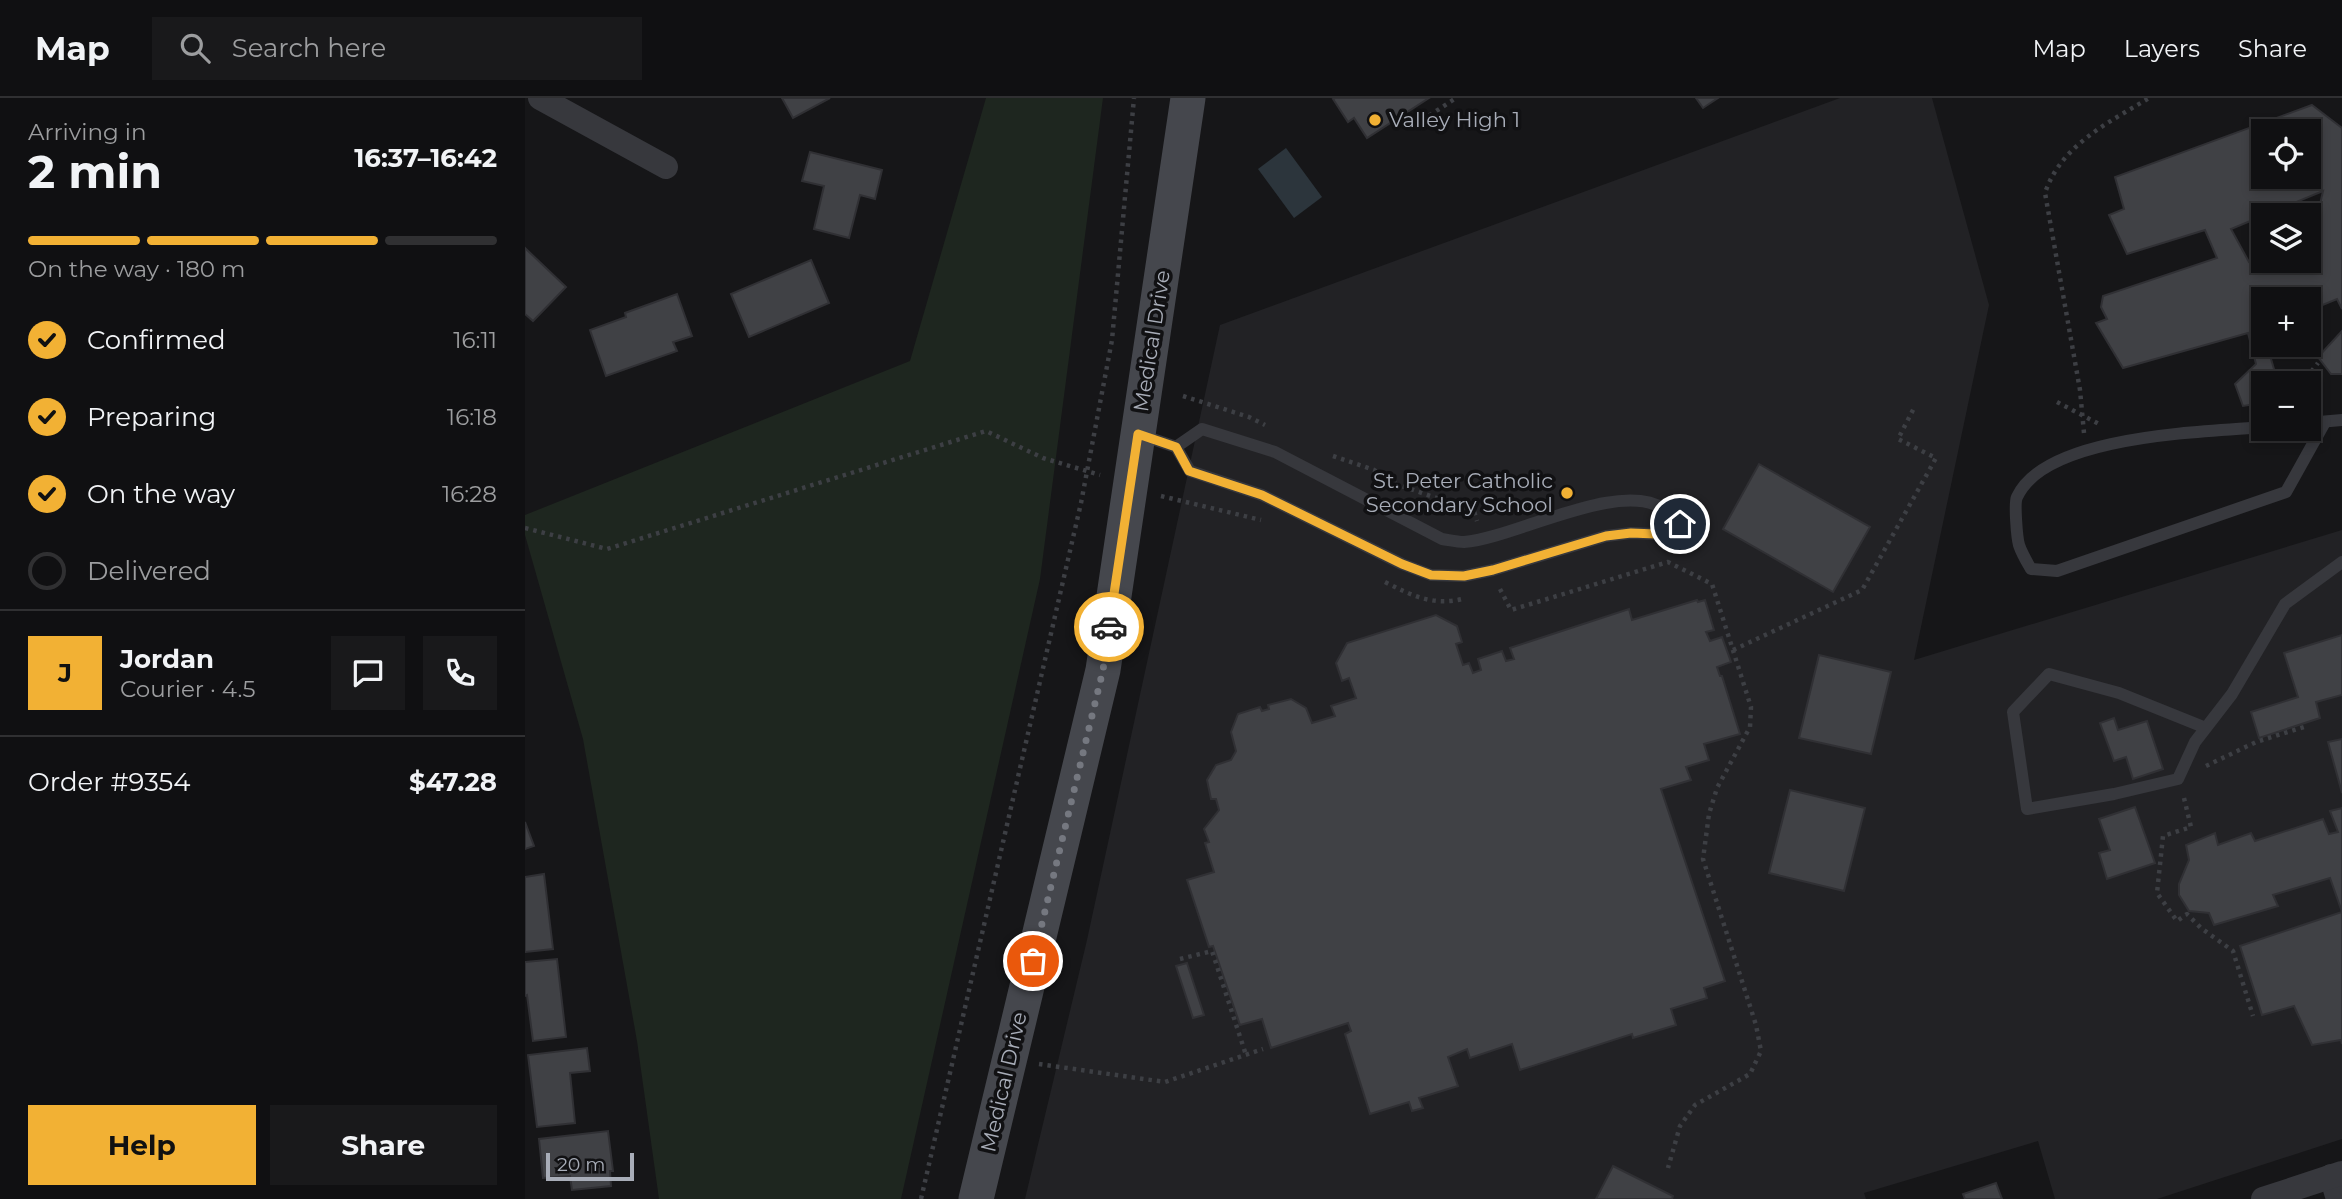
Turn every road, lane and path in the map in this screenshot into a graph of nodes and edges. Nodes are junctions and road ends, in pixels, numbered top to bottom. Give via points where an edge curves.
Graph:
1 (540, 98) edge
2 (1134, 98) edge
3 (1188, 98) edge
4 (1456, 98) edge
5 (2149, 98) edge
6 (1415, 125) dead end
7 (666, 167) dead end
8 (2318, 363) dead end
9 (2312, 371) edge
10 (1914, 408) dead end
11 (2342, 420) edge
12 (2321, 422) edge
13 (2325, 422) junction
14 (2251, 428) edge
15 (1138, 434) junction
16 (1176, 447) junction
17 (2086, 451) junction
18 (1087, 471) junction
19 (1130, 484) junction
20 (1270, 522) dead end
21 (525, 527) edge
22 (2342, 562) edge
23 (1382, 580) dead end
24 (1487, 592) dead end
25 (1475, 595) dead end
26 (1733, 650) junction
27 (2304, 727) dead end
28 (2206, 729) junction
29 (2178, 779) junction
30 (1179, 959) dead end
31 (2253, 1016) dead end
32 (1263, 1049) dead end
33 (1246, 1055) junction
34 (1031, 1063) dead end
35 (1668, 1168) dead end
36 (2337, 1182) edge
37 (921, 1199) edge
38 (976, 1199) edge
39 (2263, 1199) edge

1 - 7 street
2 - 18 path via 1112,340
3 - 15 main road, Medical Drive
4 - 6 path
5 - 17 path via 2083,139 2052,173 2045,193 2080,390
8 - 9 path
10 - 26 path via 1898,439 1937,458 1863,590
11 - 13 lane
12 - 13 lane
13 - 17 lane via 2286,492 2057,571 2031,569 2018,544 2016,499 2035,473
14 - 17 lane via 2145,437
15 - 16 lane
15 - 19 main road, Medical Drive
16 - 16 lane via 1189,471 1262,495 1431,575 1464,576 1606,536 1656,534 1680,524 1663,508 1642,502 1611,502 1494,536 1462,542 1442,539 1275,452 1202,429
18 - 19 path
18 - 21 path via 1043,458 986,431 607,549
18 - 37 path
19 - 20 path via 1165,498
19 - 38 main road, Medical Drive via 1103,670
22 - 28 lane via 2285,604
23 - 25 path via 1416,598 1450,602
24 - 26 path via 1500,588 1511,610 1668,562 1712,584
26 - 35 path via 1751,707 1750,727 1717,788 1703,859 1761,1051 1750,1074 1695,1105 1681,1126
27 - 29 path via 2256,742
28 - 29 lane
28 - 29 lane via 2119,693 2049,674 2013,712 2027,809
29 - 31 path via 2192,827 2163,836 2157,893 2177,921 2187,914 2233,951
30 - 33 path via 1212,951
32 - 33 path
33 - 34 path via 1165,1082
36 - 39 street

